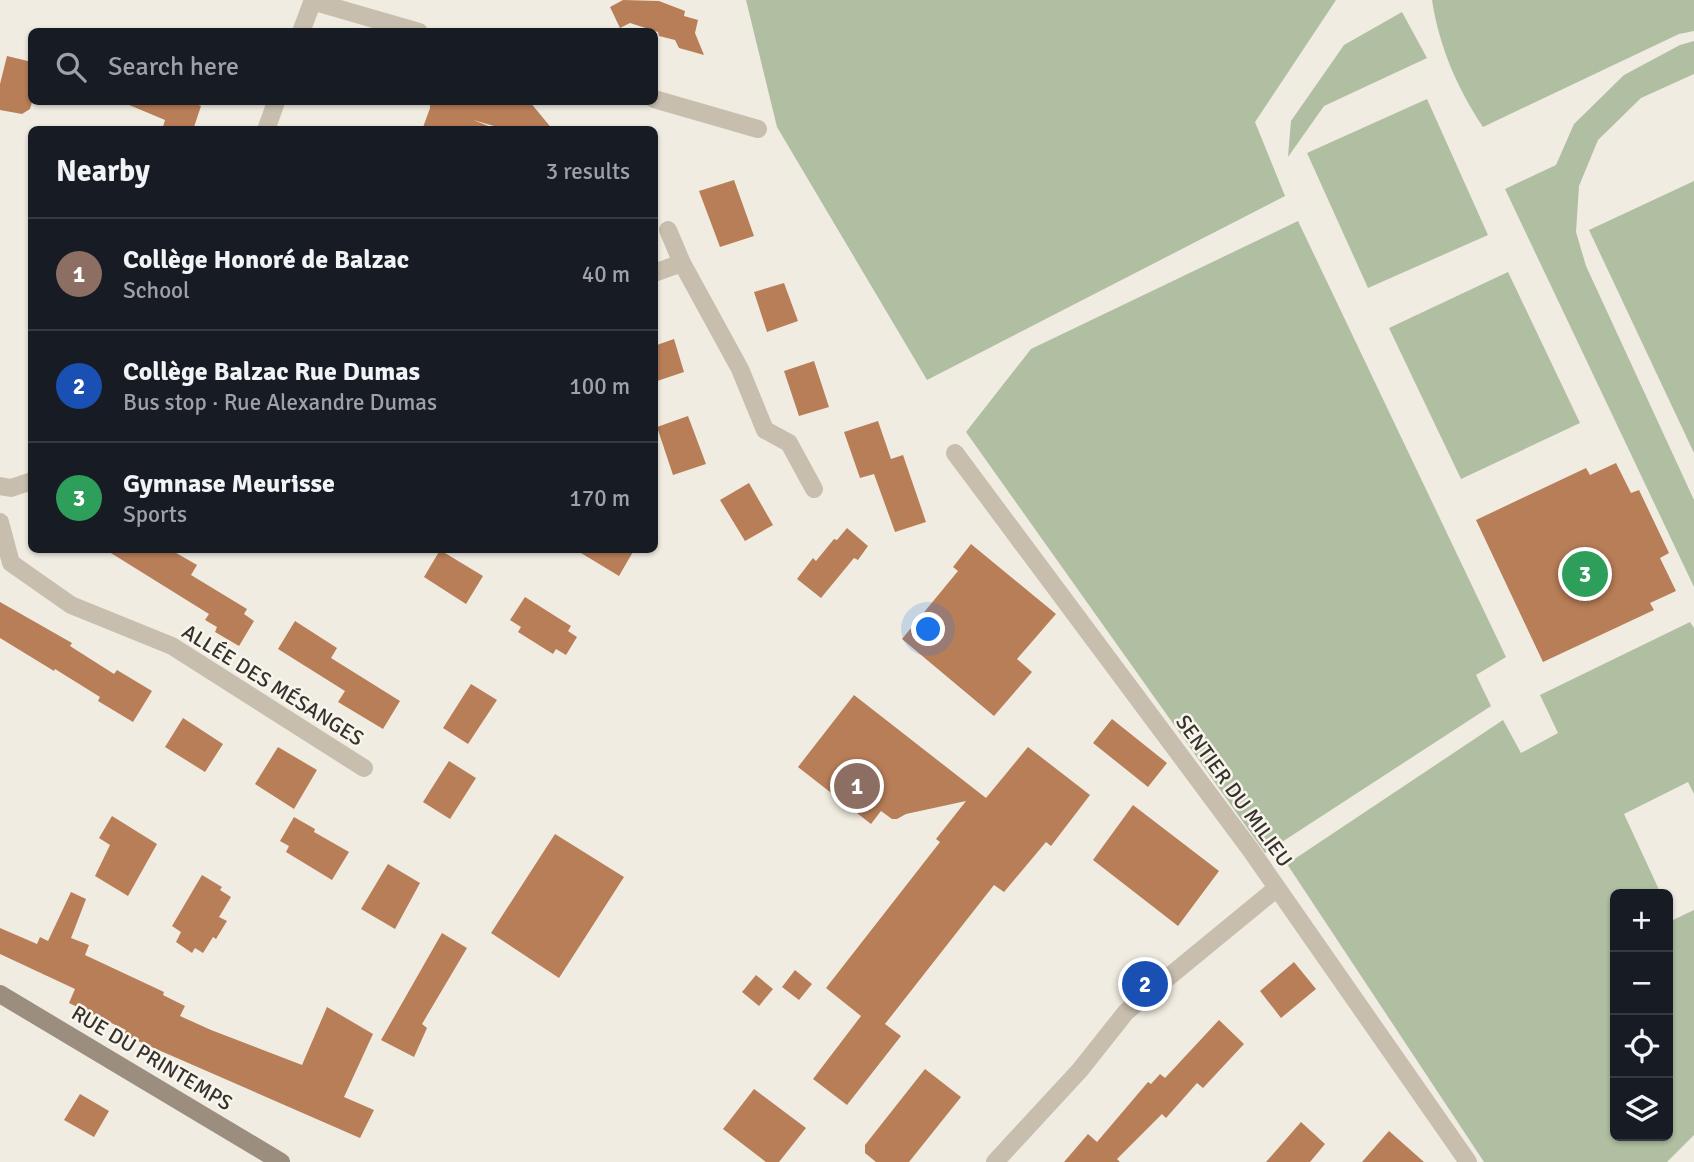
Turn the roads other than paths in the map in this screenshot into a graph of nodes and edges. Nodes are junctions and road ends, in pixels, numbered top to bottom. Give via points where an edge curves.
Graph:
1 (313, 1) edge
2 (303, 28) edge
3 (405, 28) edge
4 (658, 100) edge
5 (275, 105) edge
6 (267, 126) edge
7 (758, 129) dead end
8 (667, 230) dead end
9 (682, 263) junction
10 (658, 272) edge
11 (955, 453) dead end
12 (28, 482) edge
13 (0, 486) edge
14 (814, 489) dead end
15 (0, 522) edge
16 (364, 768) dead end
17 (1277, 888) junction
18 (0, 994) edge
19 (281, 1162) edge
20 (995, 1162) edge
21 (1468, 1162) edge

1 - 2 street
1 - 3 street
4 - 7 street
5 - 6 street
8 - 9 street
9 - 10 street
9 - 14 street via 740,369 765,430 789,443
11 - 17 street, SENTIER DU MILIEU
12 - 13 street
15 - 16 street, ALLÉE DES MÉSANGES via 11,563 71,606 172,646
17 - 20 street via 1126,1012 1080,1070
17 - 21 street, SENTIER DU MILIEU
18 - 19 main road, RUE DU PRINTEMPS

